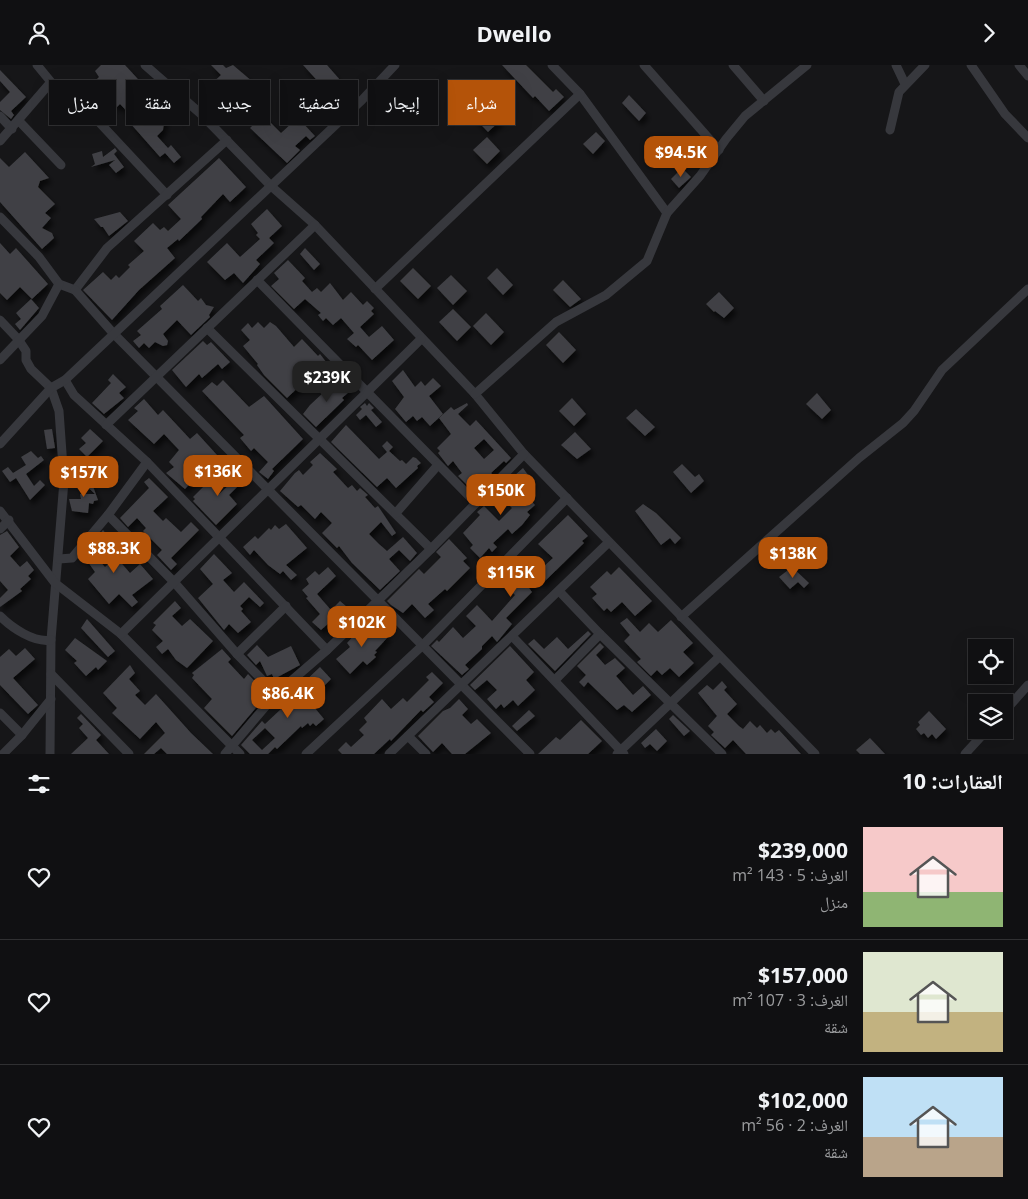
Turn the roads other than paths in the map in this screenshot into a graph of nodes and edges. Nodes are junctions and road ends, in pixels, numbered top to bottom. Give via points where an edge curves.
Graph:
1 (38, 65) edge
2 (145, 65) edge
3 (396, 65) edge
4 (552, 65) edge
5 (644, 65) edge
6 (732, 65) edge
7 (807, 65) edge
8 (896, 65) edge
9 (925, 65) edge
10 (971, 65) edge
11 (1019, 65) edge
12 (1028, 76) edge
13 (905, 84) junction
14 (580, 94) junction
15 (764, 101) junction
16 (0, 116) edge
17 (19, 121) junction
18 (102, 125) edge
19 (12, 129) junction
20 (890, 130) dead end
21 (1028, 138) edge
22 (227, 140) junction
23 (0, 141) edge
24 (719, 150) junction
25 (61, 165) dead end
26 (271, 186) junction
27 (167, 195) junction
28 (667, 213) junction
29 (0, 217) edge
30 (315, 225) junction
31 (257, 280) junction
32 (59, 284) junction
33 (375, 289) junction
34 (1028, 289) edge
35 (75, 290) junction
36 (0, 320) edge
37 (207, 328) junction
38 (113, 333) junction
39 (18, 339) junction
40 (421, 339) junction
41 (0, 360) edge
42 (157, 377) junction
43 (65, 380) junction
44 (51, 388) junction
45 (366, 392) junction
46 (475, 394) junction
47 (106, 425) junction
48 (320, 438) junction
49 (0, 444) edge
50 (524, 454) junction
51 (147, 462) junction
52 (438, 465) junction
53 (268, 488) junction
54 (567, 498) junction
55 (476, 503) junction
56 (0, 511) edge
57 (396, 513) junction
58 (108, 515) junction
59 (9, 520) junction
60 (0, 529) edge
61 (220, 537) junction
62 (609, 542) junction
63 (432, 549) junction
64 (59, 559) junction
65 (174, 582) junction
66 (55, 583) junction
67 (559, 591) junction
68 (378, 599) junction
69 (286, 606) junction
70 (0, 616) edge
71 (681, 617) junction
72 (121, 634) junction
73 (600, 634) junction
74 (512, 636) junction
75 (51, 639) junction
76 (423, 645) junction
77 (327, 650) junction
78 (237, 654) junction
79 (719, 657) junction
80 (51, 674) junction
81 (554, 680) junction
82 (461, 685) junction
83 (1028, 685) edge
84 (276, 694) junction
85 (51, 699) junction
86 (1013, 702) edge
87 (670, 703) junction
88 (0, 713) edge
89 (22, 735) junction
90 (408, 736) junction
91 (979, 739) edge
92 (232, 747) junction
93 (620, 753) edge
94 (3, 754) edge
95 (50, 754) edge
96 (130, 754) edge
97 (224, 754) edge
98 (240, 754) edge
99 (306, 754) edge
100 (389, 754) edge
101 (426, 754) edge
102 (530, 754) edge
103 (722, 754) edge
104 (815, 754) edge
105 (965, 754) edge

1 - 17 street via 51,82
2 - 22 street
3 - 26 street
4 - 14 street
5 - 24 street
6 - 15 street
7 - 15 street
8 - 13 street
9 - 13 street
10 - 21 street via 1005,114
11 - 12 street
13 - 20 street via 896,99
14 - 28 street
14 - 33 street
15 - 24 street
16 - 19 street
17 - 19 street
17 - 25 street
18 - 27 street
19 - 23 street
22 - 26 street
22 - 27 street
24 - 28 street
26 - 30 street
26 - 38 street
27 - 35 street via 107,248
28 - 46 street via 647,261 606,295 556,322
29 - 32 street via 40,257
30 - 31 street
30 - 33 street
31 - 37 street
31 - 45 street
32 - 35 street
32 - 39 street via 42,316
33 - 40 street
34 - 71 street via 942,370 903,423 859,458
35 - 38 street
36 - 39 street
37 - 42 street
37 - 48 street
38 - 42 street
38 - 43 street
39 - 41 street
39 - 44 street via 26,351 31,369
40 - 45 street
40 - 46 street
42 - 47 street
42 - 53 street
43 - 44 street
43 - 47 street via 74,395
44 - 49 street
44 - 64 street via 59,411 64,481
45 - 48 street
45 - 52 street
46 - 50 street
47 - 51 street
48 - 53 street
48 - 57 street
50 - 54 street
50 - 55 street
51 - 58 street
51 - 61 street
52 - 55 street
52 - 57 street
53 - 61 street
53 - 68 street
54 - 62 street
54 - 76 street
55 - 63 street
56 - 59 street
57 - 63 street
58 - 64 street via 72,558
58 - 65 street
59 - 60 street
59 - 66 street
61 - 65 street
61 - 69 street
62 - 67 street
62 - 71 street
63 - 68 street
64 - 66 street
65 - 72 street
65 - 78 street
66 - 72 street
66 - 75 street
67 - 73 street
67 - 74 street
68 - 76 street
68 - 77 street
69 - 77 street
69 - 78 street
70 - 75 street via 34,638 42,641
71 - 79 street
72 - 92 street
73 - 81 street
73 - 87 street
74 - 81 street
74 - 82 street
75 - 80 street
76 - 82 street
76 - 99 street
77 - 84 street
78 - 84 street
79 - 87 street
79 - 104 street
80 - 85 street
80 - 96 street
81 - 93 street
82 - 90 street
82 - 102 street
83 - 86 street
84 - 92 street
85 - 89 street
85 - 95 street
87 - 93 street
87 - 103 street
88 - 89 street
89 - 94 street
90 - 100 street
90 - 101 street
91 - 105 street
92 - 97 street
92 - 98 street

